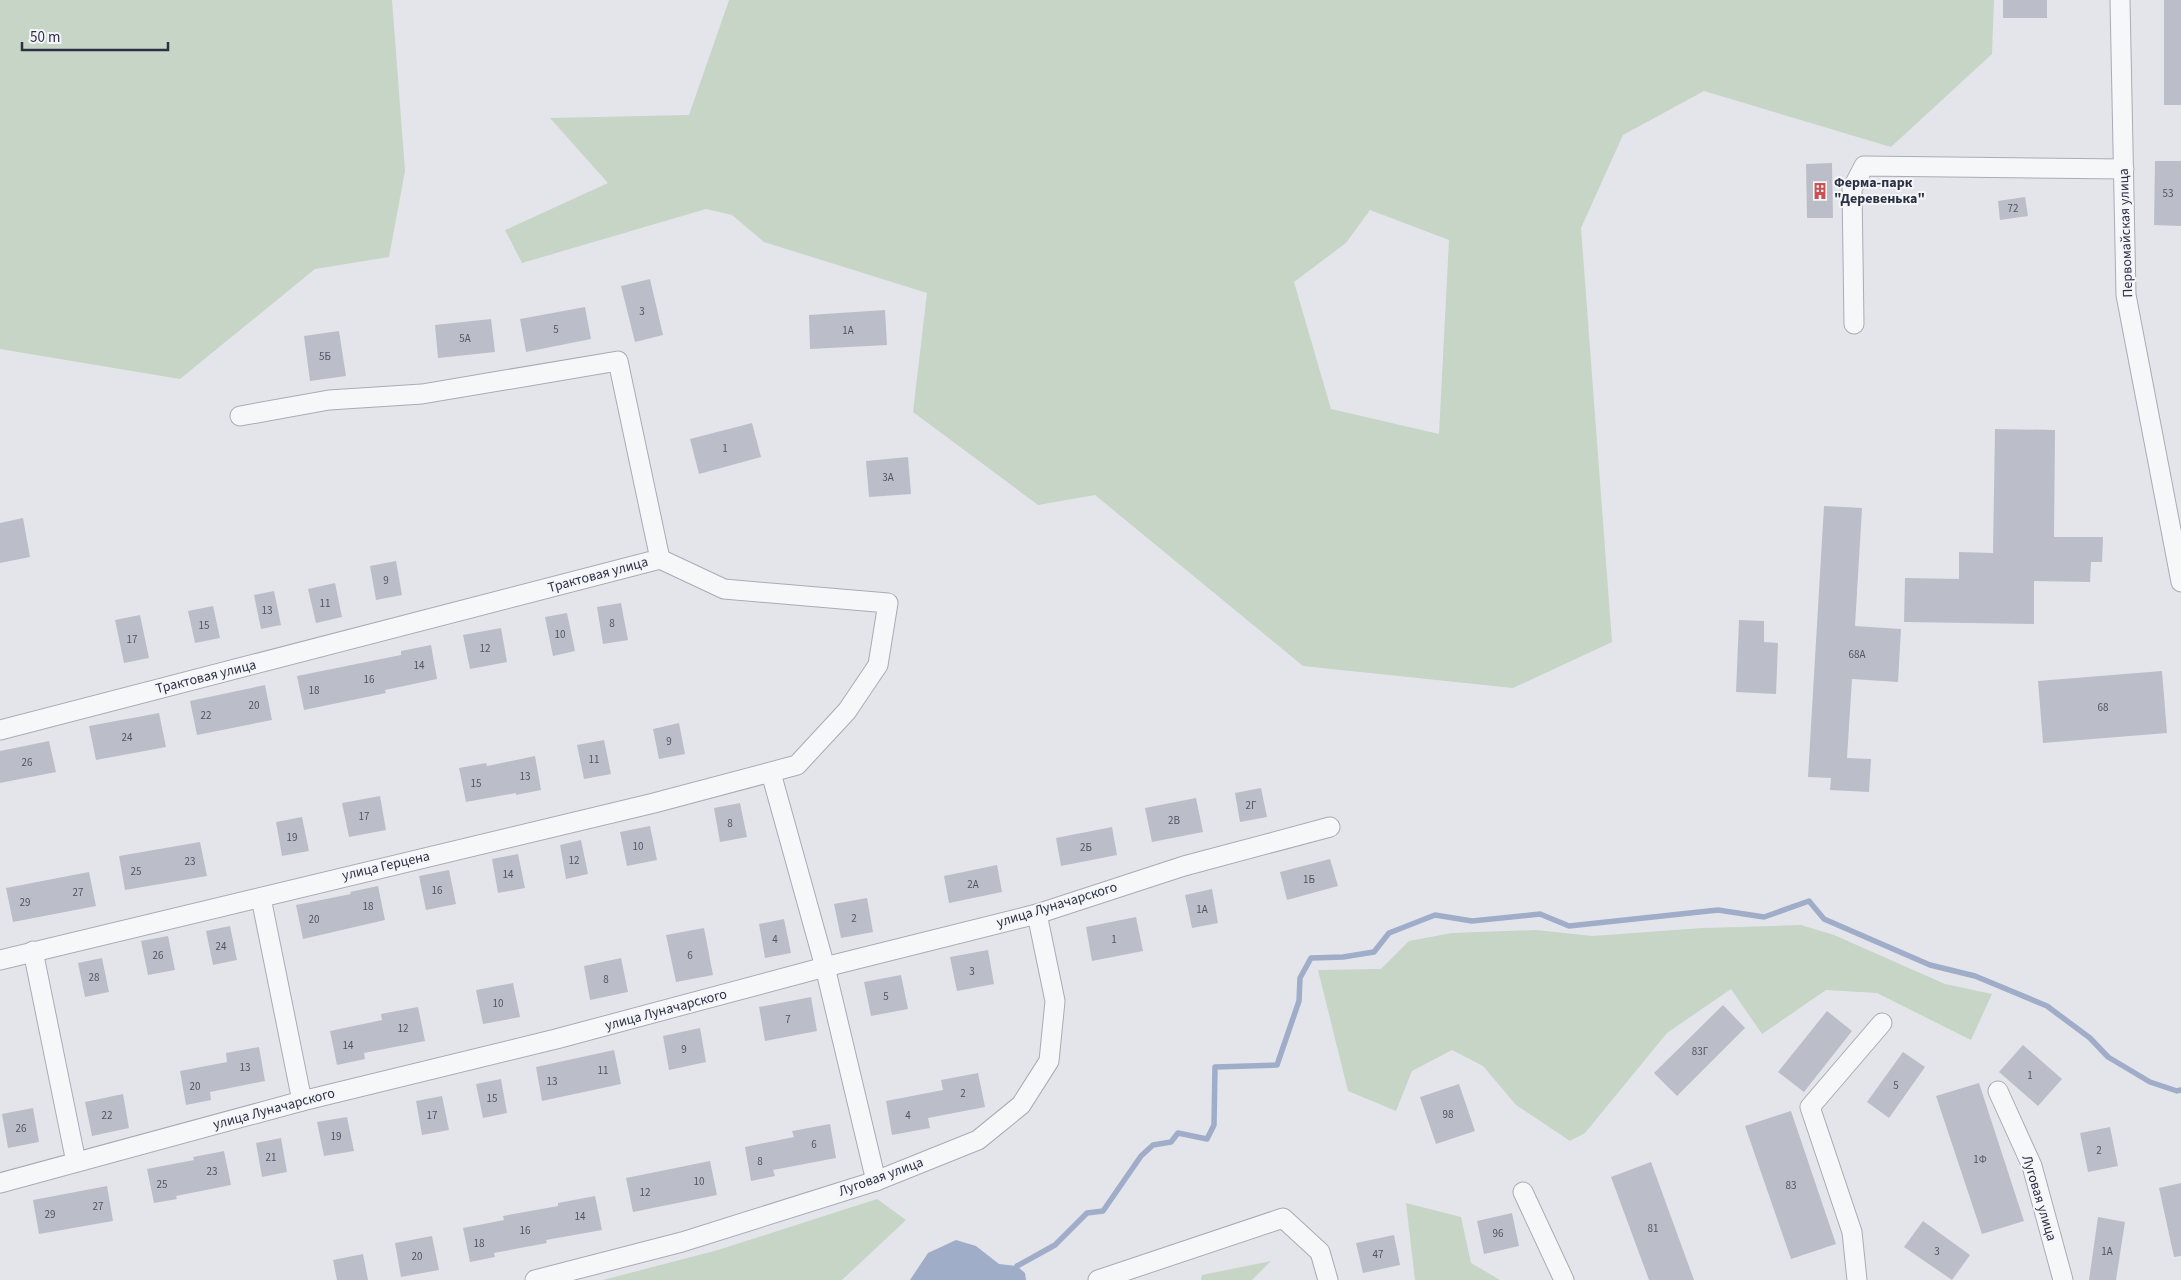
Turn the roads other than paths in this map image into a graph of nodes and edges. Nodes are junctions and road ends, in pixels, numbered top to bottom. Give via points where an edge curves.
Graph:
1 (2120, 0) edge
2 (2124, 169) junction
3 (1854, 324) dead end
4 (240, 416) dead end
5 (660, 559) junction
6 (2181, 582) edge
7 (0, 730) edge
8 (772, 773) junction
9 (1330, 827) dead end
10 (261, 898) junction
11 (1037, 914) junction
12 (33, 951) junction
13 (0, 960) edge
14 (825, 967) junction
15 (1882, 1023) dead end
16 (1998, 1091) dead end
17 (302, 1101) junction
18 (76, 1162) junction
19 (876, 1181) junction
20 (0, 1183) edge
21 (1523, 1192) dead end
22 (535, 1280) edge
23 (1098, 1280) edge
24 (1328, 1280) edge
25 (1564, 1280) edge
26 (1857, 1280) edge
27 (2063, 1280) edge

1 - 2 street, Первомайская улица
2 - 3 street via 1864,166 1852,189
2 - 6 street, Первомайская улица via 2126,295
4 - 5 street, Трактовая улица via 329,400 422,394 618,361
5 - 7 street, Трактовая улица
5 - 8 street, улица Герцена via 724,589 888,603 878,665 847,712 797,765
8 - 10 street, улица Герцена
8 - 14 street
9 - 11 street, улица Луначарского via 1184,866
10 - 12 street, улица Герцена
10 - 17 street
11 - 14 street, улица Луначарского
11 - 19 street, Луговая улица via 1055,1001 1049,1061 1021,1106 978,1140
12 - 13 street, улица Герцена
12 - 18 street
14 - 17 street, улица Луначарского via 556,1039
14 - 19 street
15 - 26 street via 1810,1107 1852,1232
16 - 27 street, Луговая улица via 2032,1166
17 - 18 street, улица Луначарского
18 - 20 street, улица Луначарского
19 - 22 street, Луговая улица via 682,1242
21 - 25 street
23 - 24 street via 1283,1218 1320,1252

